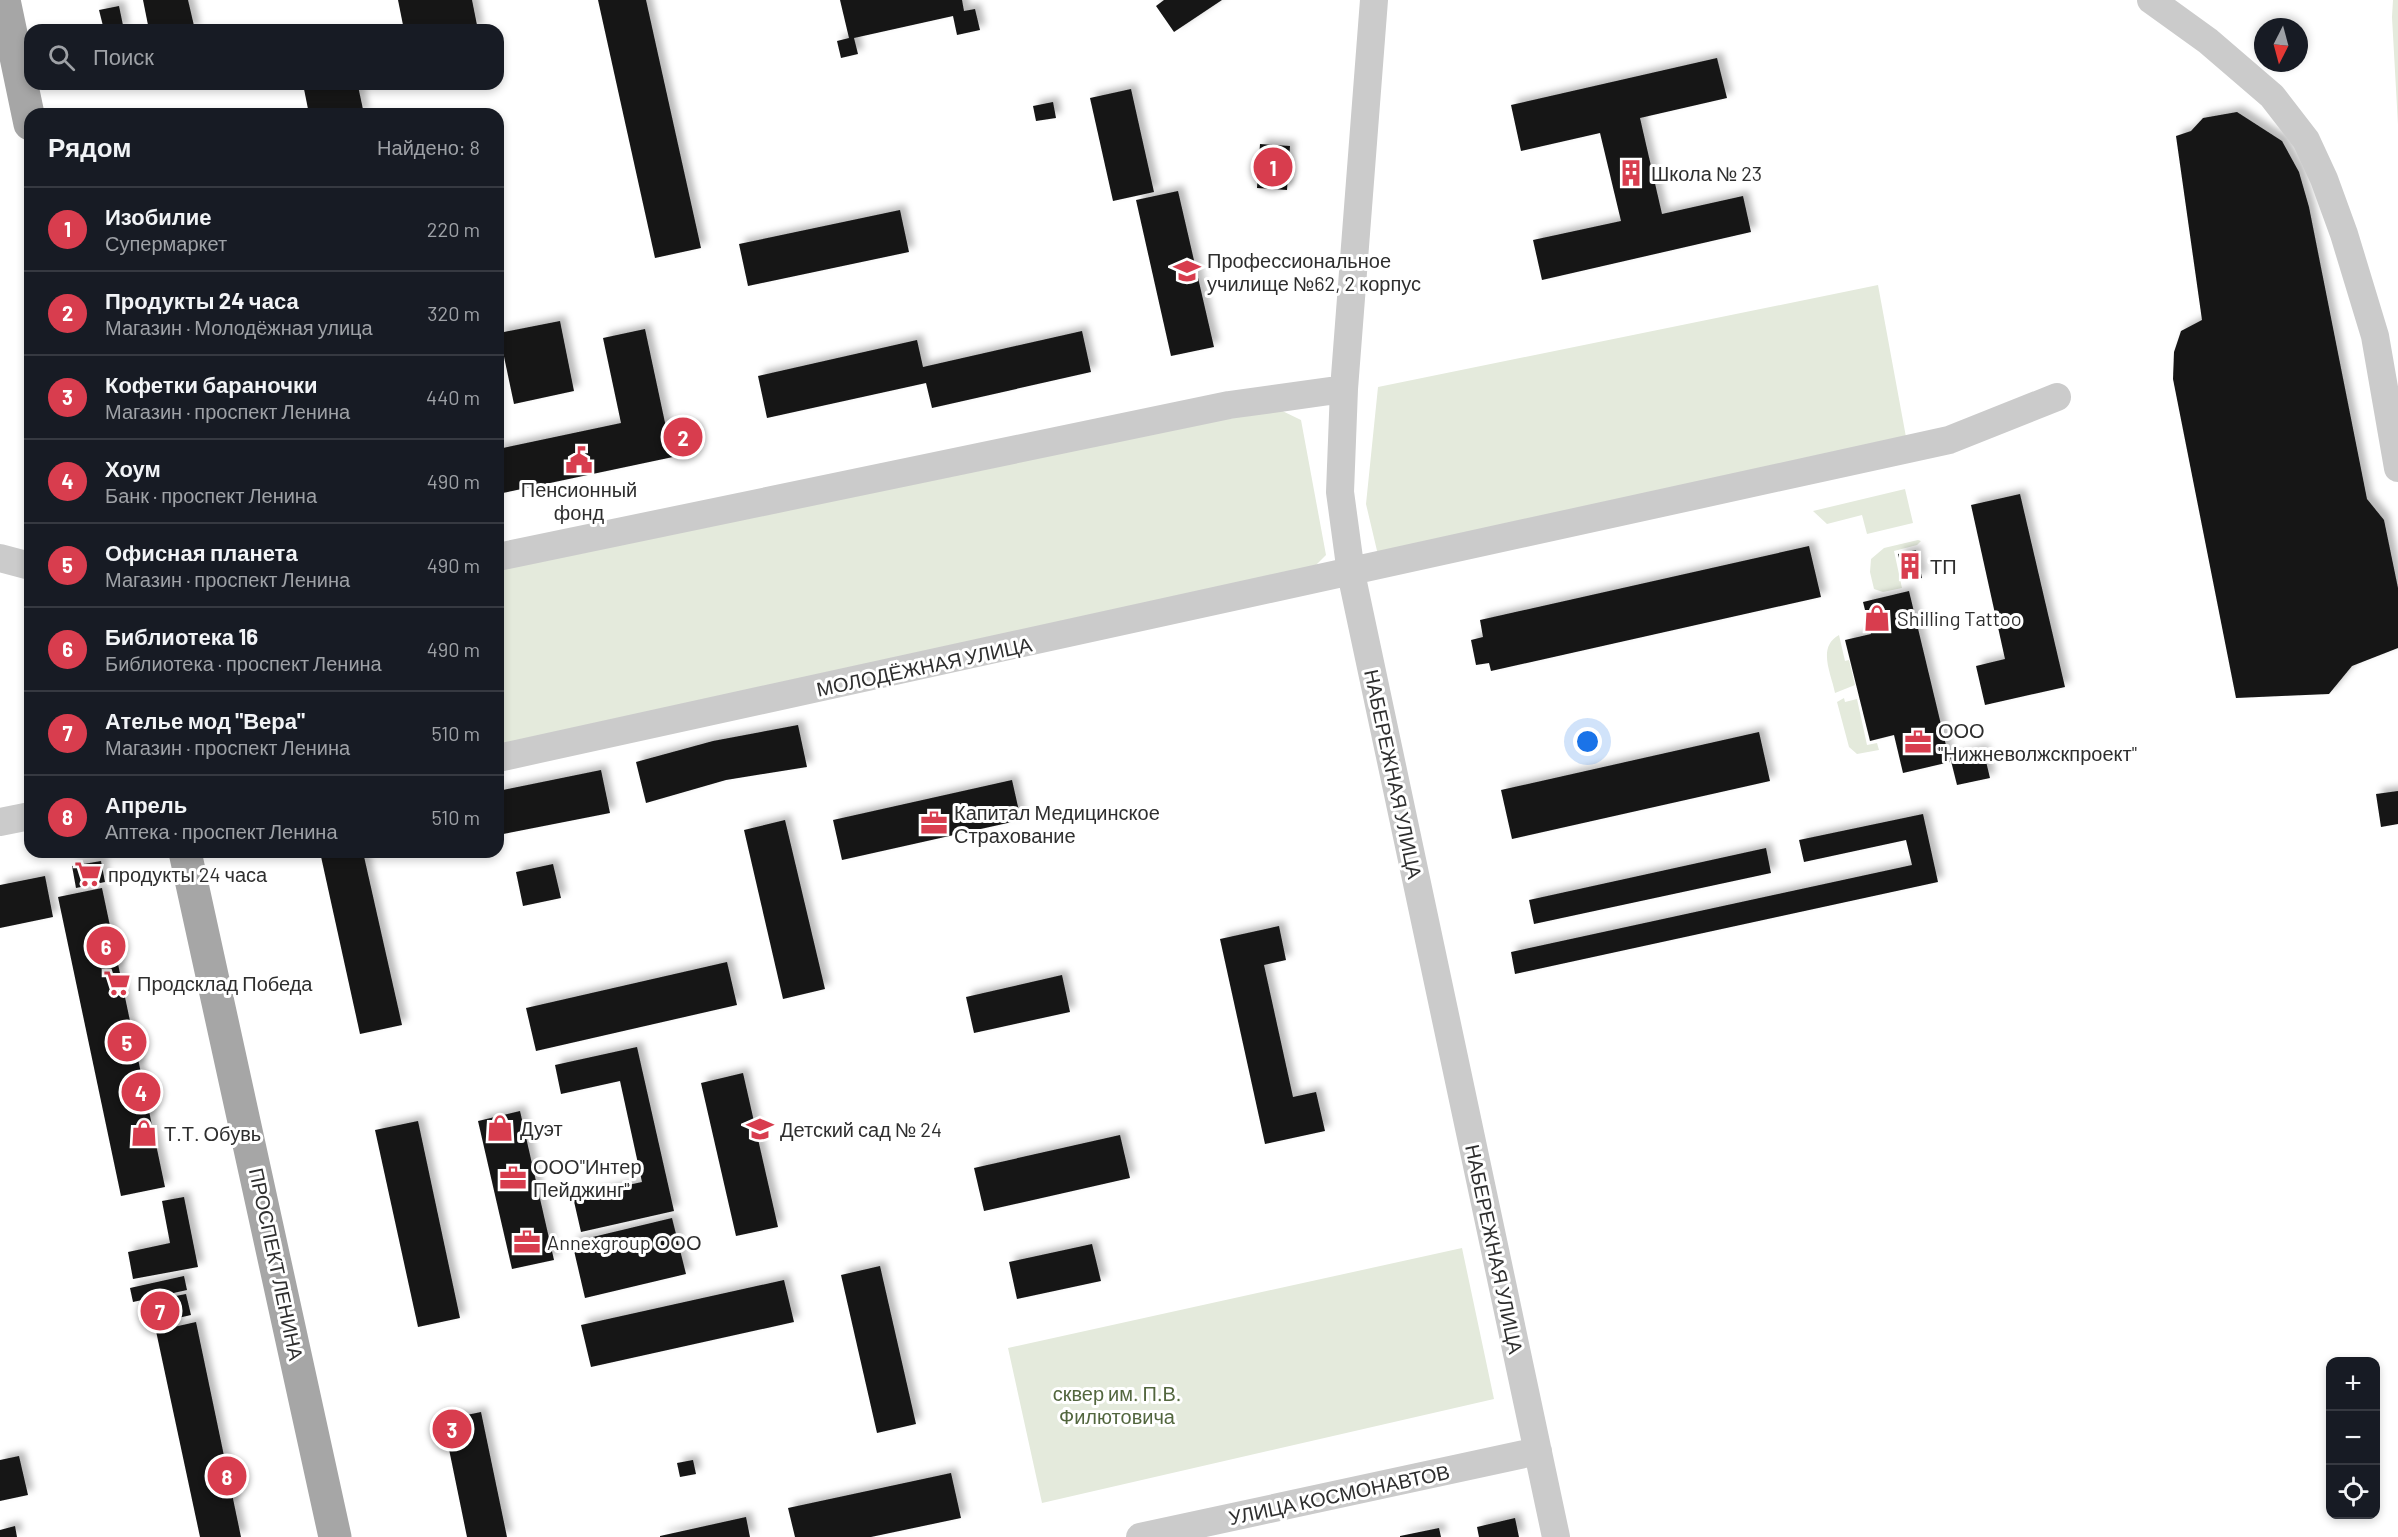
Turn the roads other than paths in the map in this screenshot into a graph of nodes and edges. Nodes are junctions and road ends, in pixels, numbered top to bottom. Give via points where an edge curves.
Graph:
1 (4, 0) edge
2 (1374, 0) edge
3 (2151, 0) edge
4 (27, 108) edge
5 (1344, 389) junction
6 (2057, 397) dead end
7 (2398, 468) edge
8 (504, 556) edge
9 (0, 558) edge
10 (24, 564) edge
11 (1351, 573) junction
12 (504, 757) edge
13 (24, 817) edge
14 (0, 822) edge
15 (186, 858) edge
16 (1538, 1451) junction
17 (335, 1537) edge
18 (1140, 1537) edge
19 (1556, 1537) edge

1 - 4 main road
2 - 5 street, НАБЕРЕЖНАЯ УЛИЦА
3 - 7 street via 2208,41 2272,96 2306,140 2344,234 2375,336
5 - 8 street via 1229,405
5 - 11 street, НАБЕРЕЖНАЯ УЛИЦА via 1340,492
6 - 11 street, МОЛОДЁЖНАЯ УЛИЦА via 1949,440
9 - 10 street
11 - 12 street, МОЛОДЁЖНАЯ УЛИЦА
11 - 16 street, НАБЕРЕЖНАЯ УЛИЦА
13 - 14 street
15 - 17 main road, ПРОСПЕКТ ЛЕНИНА
16 - 18 street, УЛИЦА КОСМОНАВТОВ
16 - 19 street, НАБЕРЕЖНАЯ УЛИЦА

